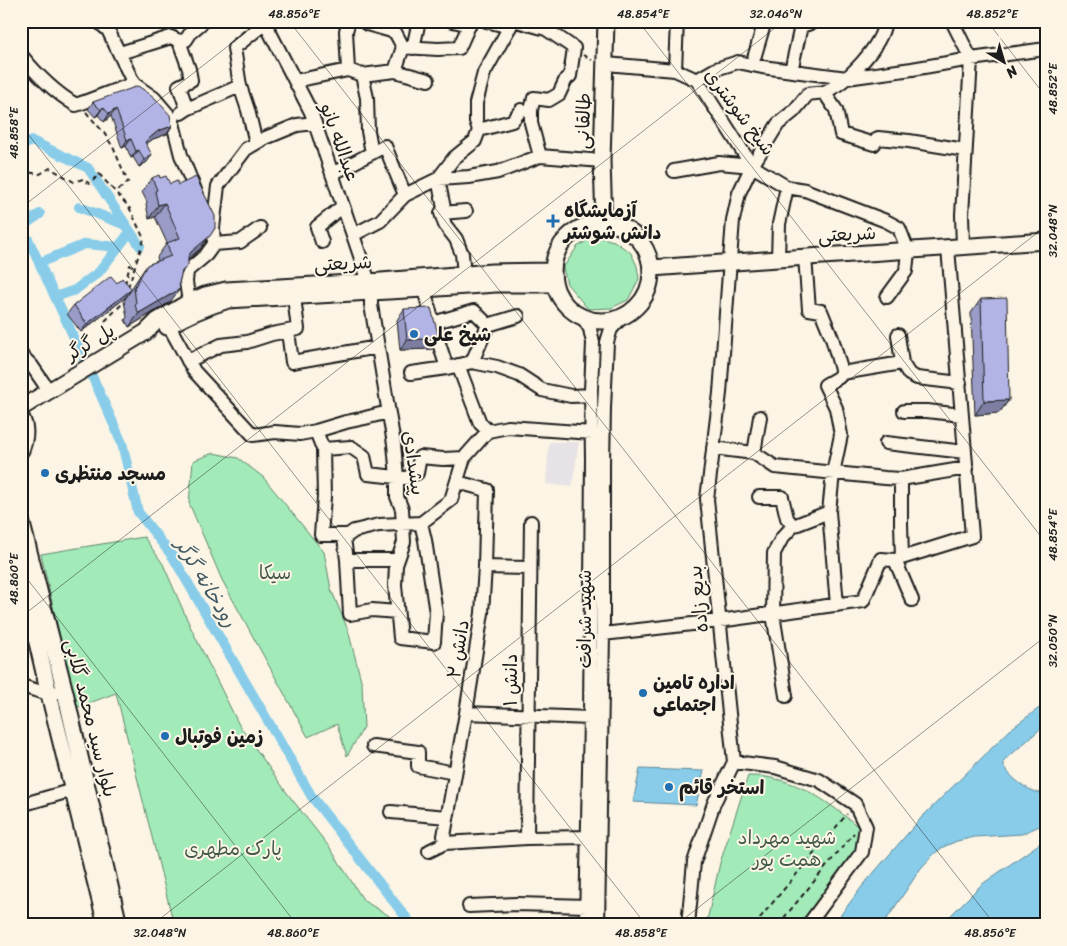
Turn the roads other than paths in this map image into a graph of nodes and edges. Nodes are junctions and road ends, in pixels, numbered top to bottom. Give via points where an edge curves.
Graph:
1 (99, 21) edge
2 (204, 21) edge
3 (349, 21) edge
4 (363, 21) edge
5 (419, 21) edge
6 (453, 21) edge
7 (486, 21) edge
8 (606, 21) edge
9 (678, 21) edge
10 (765, 21) edge
11 (812, 21) edge
12 (885, 21) edge
13 (952, 21) edge
14 (264, 22) edge
15 (470, 23) edge
16 (513, 23) edge
17 (179, 41) junction
18 (408, 48) junction
19 (1046, 49) edge
20 (120, 53) junction
21 (21, 55) edge
22 (971, 59) junction
23 (606, 64) junction
24 (752, 65) junction
25 (348, 70) junction
26 (675, 70) junction
27 (395, 71) junction
28 (792, 71) junction
29 (362, 75) junction
30 (847, 78) junction
31 (295, 80) junction
32 (428, 80) dead end
33 (696, 80) junction
34 (134, 84) junction
35 (240, 86) junction
36 (824, 92) junction
37 (188, 109) junction
38 (521, 110) dead end
39 (172, 119) junction
40 (315, 124) junction
41 (479, 130) junction
42 (256, 143) junction
43 (965, 150) junction
44 (372, 152) junction
45 (540, 156) junction
46 (602, 161) junction
47 (752, 166) junction
48 (674, 171) dead end
49 (332, 174) junction
50 (438, 179) junction
51 (787, 187) junction
52 (406, 195) junction
53 (343, 206) junction
54 (466, 211) dead end
55 (441, 213) junction
56 (604, 223) junction
57 (213, 228) junction
58 (260, 228) dead end
59 (353, 234) junction
60 (1046, 241) edge
61 (322, 242) dead end
62 (214, 244) junction
63 (963, 247) junction
64 (948, 248) junction
65 (908, 251) junction
66 (805, 257) junction
67 (778, 258) junction
68 (729, 263) junction
69 (652, 268) junction
70 (464, 274) junction
71 (553, 277) junction
72 (370, 287) junction
73 (424, 290) junction
74 (887, 296) dead end
75 (294, 297) junction
76 (189, 302) junction
77 (518, 316) dead end
78 (621, 318) junction
79 (584, 319) junction
80 (433, 323) junction
81 (488, 325) junction
82 (169, 326) junction
83 (288, 331) junction
84 (141, 335) junction
85 (898, 335) dead end
86 (378, 347) junction
87 (21, 355) edge
88 (188, 362) junction
89 (472, 362) junction
90 (902, 363) junction
91 (453, 367) junction
92 (842, 372) junction
93 (412, 373) dead end
94 (960, 383) junction
95 (50, 391) junction
96 (591, 395) junction
97 (21, 408) edge
98 (904, 411) dead end
99 (388, 412) junction
100 (962, 414) junction
101 (21, 416) edge
102 (760, 417) dead end
103 (316, 431) junction
104 (488, 431) junction
105 (592, 433) junction
106 (886, 443) dead end
107 (713, 448) junction
108 (323, 449) junction
109 (21, 450) edge
110 (965, 452) junction
111 (754, 453) junction
112 (464, 458) junction
113 (966, 468) junction
114 (833, 473) junction
115 (397, 477) junction
116 (901, 479) junction
117 (457, 482) junction
118 (759, 497) dead end
119 (829, 512) junction
120 (21, 520) edge
121 (530, 522) dead end
122 (403, 523) junction
123 (421, 523) junction
124 (793, 526) junction
125 (348, 535) junction
126 (899, 559) junction
127 (347, 560) junction
128 (398, 560) junction
129 (485, 567) junction
130 (530, 568) junction
131 (21, 573) edge
132 (912, 600) dead end
133 (838, 605) junction
134 (397, 612) junction
135 (773, 614) junction
136 (719, 621) junction
137 (603, 634) junction
138 (21, 686) edge
139 (65, 692) junction
140 (49, 694) junction
141 (786, 696) dead end
142 (466, 713) junction
143 (528, 715) junction
144 (590, 718) junction
145 (373, 746) dead end
146 (734, 762) junction
147 (455, 773) junction
148 (73, 790) junction
149 (21, 805) edge
150 (391, 812) dead end
151 (447, 817) junction
152 (588, 837) junction
153 (527, 838) junction
154 (444, 843) junction
155 (429, 852) dead end
156 (593, 892) junction
157 (468, 906) dead end
158 (586, 906) junction
159 (106, 925) edge
160 (119, 925) edge
161 (586, 925) edge
162 (598, 925) edge
163 (688, 925) edge
164 (808, 925) edge

1 - 20 street via 108,30
2 - 17 street via 186,40
3 - 25 street via 346,31
4 - 18 street via 394,32
5 - 18 street
6 - 15 street
7 - 16 street
8 - 23 main road, طالقانی
9 - 26 street
10 - 24 street
11 - 28 street via 801,26
12 - 30 street via 881,37
13 - 22 street
14 - 31 street, عبدالله بانو
14 - 35 street via 234,48
15 - 18 street via 459,48
16 - 41 street via 484,73 476,103
16 - 45 street via 546,28 574,48 570,76 559,94 549,100 534,98 531,123
17 - 20 street via 171,37
17 - 37 street via 191,80 179,86
18 - 27 street
19 - 22 street
20 - 34 street
21 - 34 street via 57,93 76,105
22 - 30 street
22 - 43 street
23 - 26 street, شیخ شوشتری
23 - 46 main road, طالقانی
24 - 28 street
24 - 33 street via 738,62
25 - 29 street
25 - 31 street
26 - 33 street, شیخ شوشتری
27 - 29 street
27 - 32 street
28 - 30 street
29 - 44 street
30 - 36 street, بدیع زاده
31 - 40 street, عبدالله بانو
33 - 47 street, شیخ شوشتری
34 - 39 street via 154,98
35 - 37 street
35 - 42 street
36 - 43 street via 836,110 842,134 874,144 878,138
36 - 47 street, بدیع زاده via 808,94 778,124
37 - 39 street
38 - 41 street via 512,121
39 - 57 street via 181,155
40 - 42 street via 296,125
40 - 49 street, عبدالله بانو
41 - 50 street via 475,141 454,158
42 - 57 street via 246,149 218,186
43 - 63 street
44 - 49 street
44 - 52 street via 385,146
45 - 46 street
45 - 50 street via 498,172
46 - 56 main road, طالقانی
47 - 48 street via 719,164
47 - 51 street, شیخ شوشتری
47 - 68 street, بدیع زاده via 739,193
49 - 53 street, عبدالله بانو
50 - 52 street
50 - 55 street via 444,208
51 - 65 street, شیخ شوشتری via 804,190 886,221 899,228
51 - 67 street via 779,224
52 - 59 street via 380,221
53 - 59 street, عبدالله بانو
53 - 61 street via 317,227
54 - 55 street
55 - 70 street via 462,254
56 - 69 main road via 618,225 631,232 648,254
56 - 71 main road via 572,232 560,245
57 - 62 street
58 - 62 street via 240,242
59 - 72 street, عبدالله بانو
60 - 63 main road, شریعتی
62 - 76 street via 187,271
63 - 64 main road, شریعتی
64 - 65 main road, شریعتی
64 - 94 street
65 - 66 main road, شریعتی
65 - 74 street via 906,271
66 - 67 main road, شریعتی
66 - 92 street via 809,309 821,311
67 - 68 main road, شریعتی
68 - 69 main road, شریعتی
68 - 107 street, بدیع زاده
69 - 78 main road via 644,298
70 - 71 main road, شریعتی via 492,272
70 - 72 main road, شریعتی
71 - 73 main road, شریعتی
71 - 79 main road via 558,295 569,309
72 - 73 main road, شریعتی
72 - 75 main road, شریعتی
72 - 76 main road, شریعتی via 226,290
72 - 86 street, پیشدادی
73 - 80 street
75 - 82 main road, شریعتی via 228,300 176,320
75 - 83 street via 298,329
76 - 84 main road, شریعتی
77 - 81 street
78 - 79 main road via 602,322
78 - 137 street, شهید شرافت via 611,329 607,342
79 - 96 street, شهید شرافت via 593,343
80 - 81 street via 474,311
80 - 91 street
81 - 89 street
82 - 84 main road, شریعتی
82 - 88 street
83 - 86 street via 292,362
83 - 88 street via 221,345
84 - 95 main road, پل گرگر
85 - 90 street
86 - 99 street, پیشدادی
87 - 95 street
88 - 103 street via 253,435
89 - 91 street
89 - 96 street via 519,375 542,390 571,396
90 - 92 street
90 - 94 street via 909,374 917,378
91 - 93 street
91 - 104 street via 480,423
92 - 114 street via 840,378 825,385 836,408 841,435
94 - 100 street
95 - 97 main road
96 - 105 street, شهید شرافت
98 - 100 street
99 - 103 street
99 - 115 street, پیشدادی
100 - 110 street
101 - 109 main road via 26,429
102 - 111 street
103 - 108 street
104 - 105 street via 508,427
104 - 112 street
105 - 144 street, شهید شرافت
106 - 110 street
107 - 111 street
107 - 136 street, بدیع زاده via 707,500
108 - 115 street via 351,447 364,456 368,474
108 - 125 street via 321,535
110 - 113 street
111 - 114 street via 775,467
112 - 115 street via 420,457 416,473 406,478
112 - 117 street
113 - 116 street
113 - 126 street via 972,536
114 - 116 street
114 - 119 street
115 - 122 street, پیشدادی via 397,497
116 - 126 street
117 - 123 street via 451,500
117 - 129 street, دانش ۲ via 487,490
118 - 124 street via 782,497 787,518
119 - 124 street
119 - 133 street
120 - 139 main road, بلوار سید محمد گلابی
121 - 130 street, دانش ۱
122 - 123 street
122 - 125 street via 379,525
122 - 128 street, پیشدادی via 404,542
123 - 134 street, پیشدادی via 436,613 434,642 400,638
124 - 135 street via 774,553
125 - 127 street via 344,538
126 - 132 street
126 - 133 street via 881,559 863,601
127 - 128 street
127 - 134 street via 350,614 372,610
128 - 134 street, پیشدادی via 395,585
129 - 130 street
129 - 142 street, دانش ۲ via 482,612
130 - 143 street, دانش ۱
131 - 140 main road, بلوار سید محمد گلابی
133 - 135 street
135 - 136 street
135 - 141 street
136 - 137 street
136 - 146 street, بدیع زاده
137 - 156 street, شهید شرافت
138 - 140 street
139 - 140 street
139 - 160 main road, بلوار سید محمد گلابی
140 - 148 main road, بلوار سید محمد گلابی
142 - 143 street
142 - 147 street, دانش ۲
143 - 144 street
143 - 153 street, دانش ۱
144 - 152 street, شهید شرافت
145 - 147 street via 418,752 418,766
146 - 163 street via 714,803 694,862
146 - 164 street via 775,767 819,780 855,804 866,828 862,852
147 - 151 street, دانش ۲
148 - 149 street
148 - 159 main road, بلوار سید محمد گلابی
150 - 151 street
151 - 154 street, دانش ۲
152 - 153 street
152 - 156 street, شهید شرافت
153 - 154 street
154 - 155 street
156 - 158 street, شهید شرافت
156 - 162 street, شهید شرافت
157 - 158 street
158 - 161 street, شهید شرافت

